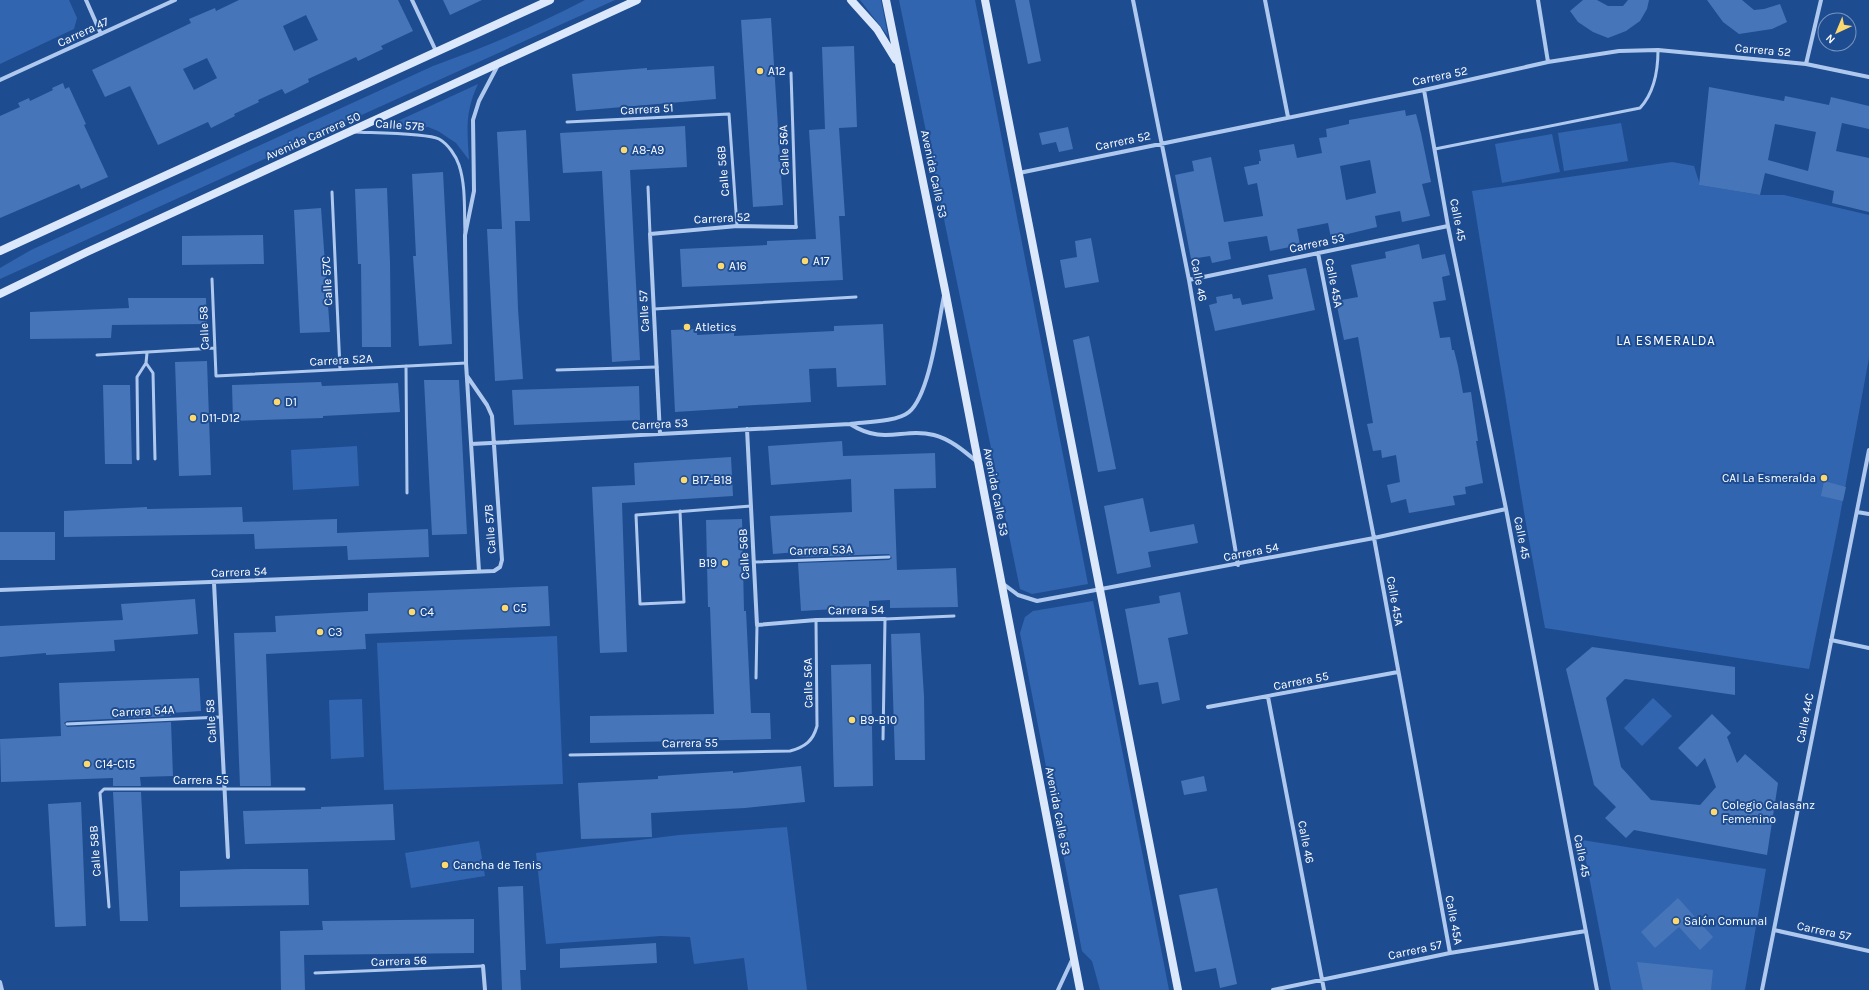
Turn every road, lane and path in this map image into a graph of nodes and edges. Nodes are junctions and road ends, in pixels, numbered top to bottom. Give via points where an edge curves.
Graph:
1 (86, 0) edge
2 (175, 0) edge
3 (412, 0) edge
4 (550, 0) edge
5 (637, 0) edge
6 (851, 0) edge
7 (886, 0) edge
8 (985, 0) edge
9 (1133, 0) edge
10 (1265, 0) edge
11 (1538, 0) edge
12 (1821, 0) edge
13 (102, 34) junction
14 (1658, 50) junction
15 (436, 51) junction
16 (1548, 62) junction
17 (500, 63) junction
18 (1806, 64) junction
19 (900, 65) junction
20 (791, 72) dead end
21 (1869, 77) edge
22 (0, 80) edge
23 (1424, 90) junction
24 (728, 114) joint
25 (1288, 117) junction
26 (567, 122) dead end
27 (352, 132) junction
28 (1161, 143) junction
29 (1435, 149) junction
30 (1019, 173) junction
31 (648, 187) dead end
32 (332, 192) dead end
33 (737, 226) junction
34 (1448, 226) junction
35 (796, 227) joint
36 (650, 234) junction
37 (465, 235) junction
38 (0, 251) edge
39 (1318, 254) junction
40 (212, 279) dead end
41 (1189, 280) junction
42 (945, 290) junction
43 (0, 294) edge
44 (856, 297) dead end
45 (654, 309) junction
46 (215, 348) junction
47 (147, 352) junction
48 (97, 355) dead end
49 (146, 363) junction
50 (466, 363) junction
51 (406, 366) junction
52 (657, 367) junction
53 (340, 369) junction
54 (557, 370) dead end
55 (216, 376) joint
56 (467, 376) junction
57 (850, 424) junction
58 (747, 429) junction
59 (660, 434) junction
60 (494, 442) junction
61 (471, 444) junction
62 (1869, 450) edge
63 (138, 459) dead end
64 (155, 460) dead end
65 (979, 463) junction
66 (408, 493) dead end
67 (751, 506) junction
68 (1506, 509) junction
69 (680, 511) junction
70 (1857, 512) junction
71 (1869, 514) edge
72 (1374, 538) junction
73 (889, 557) dead end
74 (754, 562) junction
75 (1238, 565) junction
76 (479, 571) junction
77 (214, 583) junction
78 (1002, 583) junction
79 (0, 590) edge
80 (1100, 590) junction
81 (954, 616) dead end
82 (885, 619) junction
83 (816, 620) junction
84 (757, 625) junction
85 (1831, 640) junction
86 (1869, 648) edge
87 (1398, 672) junction
88 (756, 678) dead end
89 (1268, 697) junction
90 (1208, 707) dead end
91 (221, 717) junction
92 (67, 724) dead end
93 (883, 738) dead end
94 (808, 743) joint
95 (570, 754) dead end
96 (304, 789) dead end
97 (225, 790) junction
98 (100, 793) joint
99 (228, 857) dead end
100 (108, 907) dead end
101 (1774, 930) junction
102 (1586, 931) junction
103 (1869, 951) edge
104 (1450, 953) junction
105 (1074, 956) junction
106 (483, 966) joint
107 (315, 972) dead end
108 (1322, 980) junction
109 (0, 982) edge
110 (2, 990) edge
111 (485, 990) edge
112 (1058, 990) edge
113 (1080, 990) edge
114 (1178, 990) edge
115 (1273, 990) edge
116 (1324, 990) edge
117 (1597, 990) edge
118 (1762, 990) edge

1 - 13 street
2 - 13 street, Carrera 47
3 - 15 street
4 - 15 main road, Avenida Carrera 50
5 - 17 main road, Avenida Carrera 50
6 - 19 main road via 877,29
7 - 19 main road, Avenida Calle 53
8 - 30 main road
9 - 28 street, Calle 46
10 - 25 street
11 - 16 street
12 - 18 street
13 - 22 street, Carrera 47
14 - 16 street, Carrera 52 via 1619,51
14 - 18 street, Carrera 52
14 - 29 lane via 1658,68 1648,100 1640,108
15 - 38 main road, Avenida Carrera 50
16 - 23 street, Carrera 52
17 - 27 main road, Avenida Carrera 50
17 - 37 street, Calle 57B via 479,101 473,120 474,191
18 - 21 street, Carrera 52
19 - 42 main road, Avenida Calle 53
20 - 35 lane, Calle 56A
23 - 25 street, Carrera 52
23 - 29 street, Calle 45
24 - 26 lane, Carrera 51
24 - 33 lane, Calle 56B
25 - 28 street, Carrera 52
27 - 37 lane, Calle 57B via 425,136 438,139 446,145 459,165
27 - 43 main road, Avenida Carrera 50
28 - 30 street, Carrera 52
28 - 41 street, Calle 46
29 - 34 street, Calle 45
30 - 80 main road
31 - 36 lane, Calle 57
32 - 53 lane, Calle 57C
33 - 35 street, Carrera 52
33 - 36 street, Carrera 52
34 - 39 street, Carrera 53
34 - 68 street, Calle 45
36 - 45 street, Calle 57
37 - 50 street, Calle 57B
39 - 41 street, Carrera 53
39 - 72 street, Calle 45A
40 - 46 lane, Calle 58
41 - 75 street, Calle 46
42 - 57 street, Carrera 53 via 927,376 919,400 908,412 892,419
42 - 65 main road, Avenida Calle 53
44 - 45 lane
45 - 52 street, Calle 57
46 - 47 lane
46 - 55 lane, Calle 58
47 - 48 lane
47 - 49 lane
49 - 63 lane via 137,376
49 - 64 lane via 153,373
50 - 51 lane, Carrera 52A
50 - 56 street, Calle 57B
51 - 53 lane, Carrera 52A
51 - 66 lane
52 - 54 lane
52 - 59 street, Calle 57
53 - 55 lane, Carrera 52A
56 - 60 street, Calle 57B via 492,416
56 - 61 street, Calle 57B
57 - 58 street, Carrera 53
57 - 65 street via 863,432 879,436 924,434 944,438
58 - 59 street, Carrera 53
58 - 67 street, Calle 56B
59 - 60 street, Carrera 53
60 - 61 street, Carrera 53
60 - 76 street, Calle 57B via 502,560 500,567 494,570
61 - 76 street, Calle 57B
62 - 70 street, Calle 44C
65 - 78 main road, Avenida Calle 53
67 - 69 lane
67 - 74 street, Calle 56B
68 - 72 street, Carrera 54
68 - 102 street, Calle 45
69 - 69 lane via 636,515 640,604 684,602
70 - 71 street
70 - 85 street, Calle 44C
72 - 75 street, Carrera 54
72 - 87 street, Calle 45A
73 - 74 lane, Carrera 53A
74 - 84 street, Calle 56B
75 - 80 street, Carrera 54
76 - 77 street, Carrera 54
77 - 79 street, Carrera 54
77 - 91 street, Calle 58
78 - 80 street, Carrera 54 via 1018,595 1037,601
78 - 105 main road, Avenida Calle 53
80 - 114 main road
81 - 82 lane, Carrera 54
82 - 83 street, Carrera 54
82 - 93 lane
83 - 84 street, Carrera 54
83 - 94 lane, Calle 56A via 818,726
84 - 88 lane, Calle 56B
85 - 86 street
85 - 101 street, Calle 44C
87 - 89 street, Carrera 55
87 - 104 street, Calle 45A
89 - 90 street, Carrera 55
89 - 108 street, Calle 46
91 - 92 lane, Carrera 54A
91 - 97 street, Calle 58
94 - 95 lane, Carrera 55 via 800,749 790,751
96 - 97 lane, Carrera 55
97 - 98 lane, Carrera 55 via 104,789
97 - 99 street, Calle 58
98 - 100 lane, Calle 58B
101 - 103 street, Carrera 57
101 - 118 street, Calle 44C
102 - 104 street, Carrera 57
102 - 117 street, Calle 45
104 - 108 street, Carrera 57
105 - 112 street
105 - 113 main road, Avenida Calle 53
106 - 107 lane, Carrera 56
106 - 111 street
108 - 115 street, Carrera 57
108 - 116 street, Calle 46
109 - 110 street

